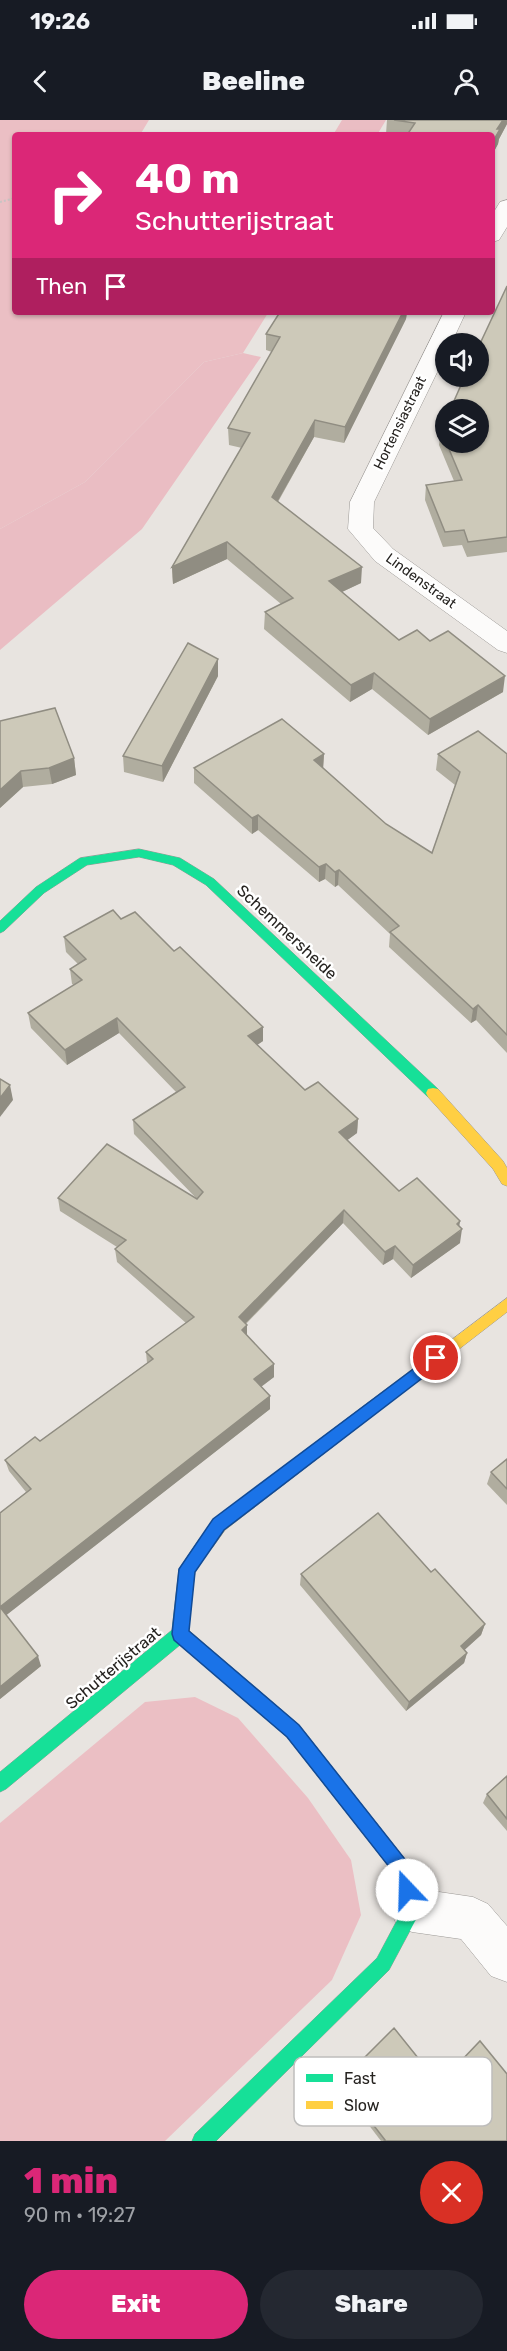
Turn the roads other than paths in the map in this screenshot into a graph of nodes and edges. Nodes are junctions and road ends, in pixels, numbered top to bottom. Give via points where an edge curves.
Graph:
1 (507, 206) edge
2 (495, 230) edge
3 (454, 315) edge
4 (362, 502) joint
5 (507, 644) edge
6 (0, 928) edge
7 (507, 1180) edge
8 (507, 1304) edge
9 (180, 1634) junction
10 (0, 1783) edge
11 (412, 1910) junction
12 (507, 1960) edge
13 (202, 2141) edge

1 - 2 street
3 - 4 street, Hortensiastraat
4 - 5 street, Lindenstraat via 360,529 384,555
6 - 7 street, Schemmersheide via 40,890 84,861 138,853 176,861 210,882 425,1084
8 - 9 street, Schutterijstraat via 219,1525 187,1569
9 - 10 street, Schutterijstraat
9 - 11 street via 293,1731 402,1869
11 - 12 street via 473,1919
11 - 13 street via 383,1964

